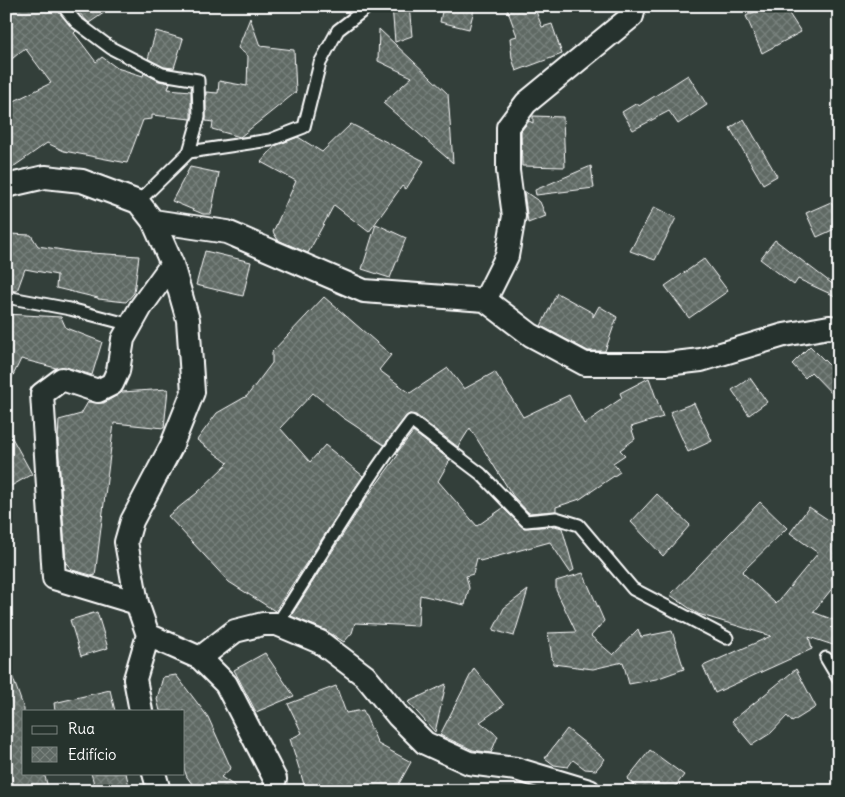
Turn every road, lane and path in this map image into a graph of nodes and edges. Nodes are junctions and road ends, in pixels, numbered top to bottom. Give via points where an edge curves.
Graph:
1 (63, 6) edge
2 (366, 6) edge
3 (634, 6) edge
4 (189, 152) junction
5 (6, 186) edge
6 (138, 202) junction
7 (153, 221) junction
8 (172, 264) junction
9 (6, 297) edge
10 (485, 300) junction
11 (131, 325) junction
12 (839, 328) edge
13 (137, 602) junction
14 (277, 624) junction
15 (148, 635) junction
16 (727, 638) dead end
17 (200, 658) junction
18 (826, 658) dead end
19 (839, 680) edge
20 (141, 710) edge
21 (154, 774) edge
22 (276, 779) dead end
23 (158, 791) edge
24 (589, 791) edge

1 - 4 lane via 76,22 111,48 162,74 198,80 199,117
2 - 4 lane via 338,30 320,63 304,127 270,140
3 - 10 street via 632,16 526,103 508,127 508,171 514,216 507,256
4 - 6 lane
5 - 6 street via 44,177 82,181
6 - 7 street
7 - 8 street
7 - 10 street via 227,232 364,291
8 - 11 street
8 - 13 street via 188,320 193,392 172,447 132,521 126,542
9 - 11 lane
10 - 12 street via 531,335 585,364 666,364 701,360 784,335
11 - 13 street via 123,339 118,371 112,384 98,391 62,379 42,394 54,578
13 - 15 street
14 - 16 lane via 376,467 411,421 481,474 526,520 556,518 579,525 633,589
14 - 17 street via 235,631
14 - 24 street via 320,642 365,676 425,743 469,763 516,769
15 - 17 street
15 - 20 street via 135,679
17 - 22 street via 226,684
18 - 19 lane
21 - 23 street

